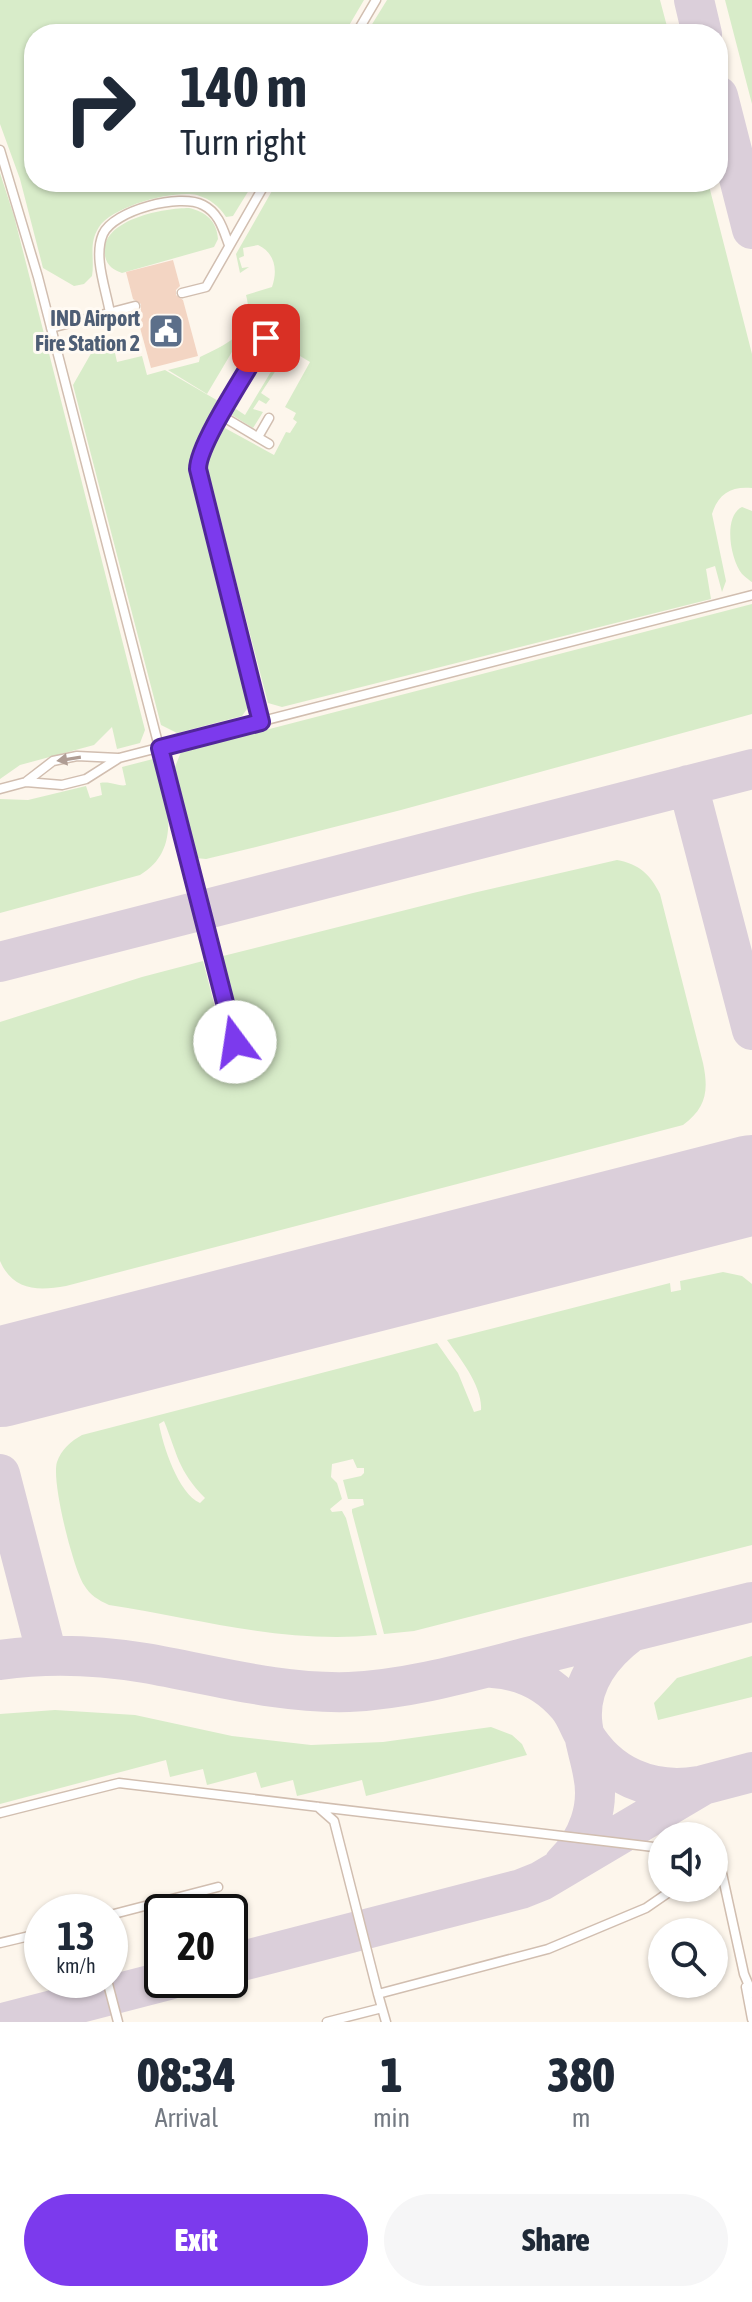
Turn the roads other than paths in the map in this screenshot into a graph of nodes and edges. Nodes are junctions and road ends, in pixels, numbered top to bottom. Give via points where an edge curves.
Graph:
1 (376, 0) edge
2 (362, 24) edge
3 (0, 150) edge
4 (260, 192) edge
5 (229, 245) junction
6 (182, 293) dead end
7 (135, 306) dead end
8 (110, 313) junction
9 (51, 328) junction
10 (266, 338) dead end
11 (222, 416) junction
12 (269, 418) dead end
13 (258, 437) junction
14 (269, 444) dead end
15 (752, 595) edge
16 (261, 722) junction
17 (160, 748) junction
18 (119, 758) junction
19 (26, 782) junction
20 (0, 789) edge
21 (235, 1042) dead end
22 (317, 1806) junction
23 (1, 1813) edge
24 (648, 1846) edge
25 (218, 1887) dead end
26 (655, 1902) edge
27 (726, 1902) edge
28 (128, 1910) edge
29 (24, 1937) edge
30 (0, 1943) edge
31 (378, 1994) junction
32 (112, 1998) edge
33 (751, 1998) edge
34 (382, 2008) junction
35 (752, 2019) edge
36 (118, 2022) edge
37 (327, 2022) edge
38 (386, 2022) edge

1 - 2 lane
3 - 9 lane
4 - 5 lane
5 - 6 lane via 206,287
5 - 8 lane via 212,211 188,200 114,220 100,244
7 - 8 lane
8 - 9 lane
9 - 17 lane
10 - 11 lane
11 - 13 lane
11 - 16 lane via 202,449 198,469
12 - 13 lane
13 - 14 lane
15 - 16 lane
16 - 17 lane
17 - 18 lane
17 - 21 lane
18 - 19 lane via 86,779 62,785
18 -> 19 lane via 53,761
19 - 20 lane
22 - 23 lane via 131,1784
22 - 24 lane
22 - 31 lane via 334,1821
25 - 28 lane
26 - 31 lane via 548,1949
27 - 33 lane
29 - 30 lane
31 - 34 lane
32 - 36 lane
33 - 35 lane
34 - 37 lane
34 - 38 lane

